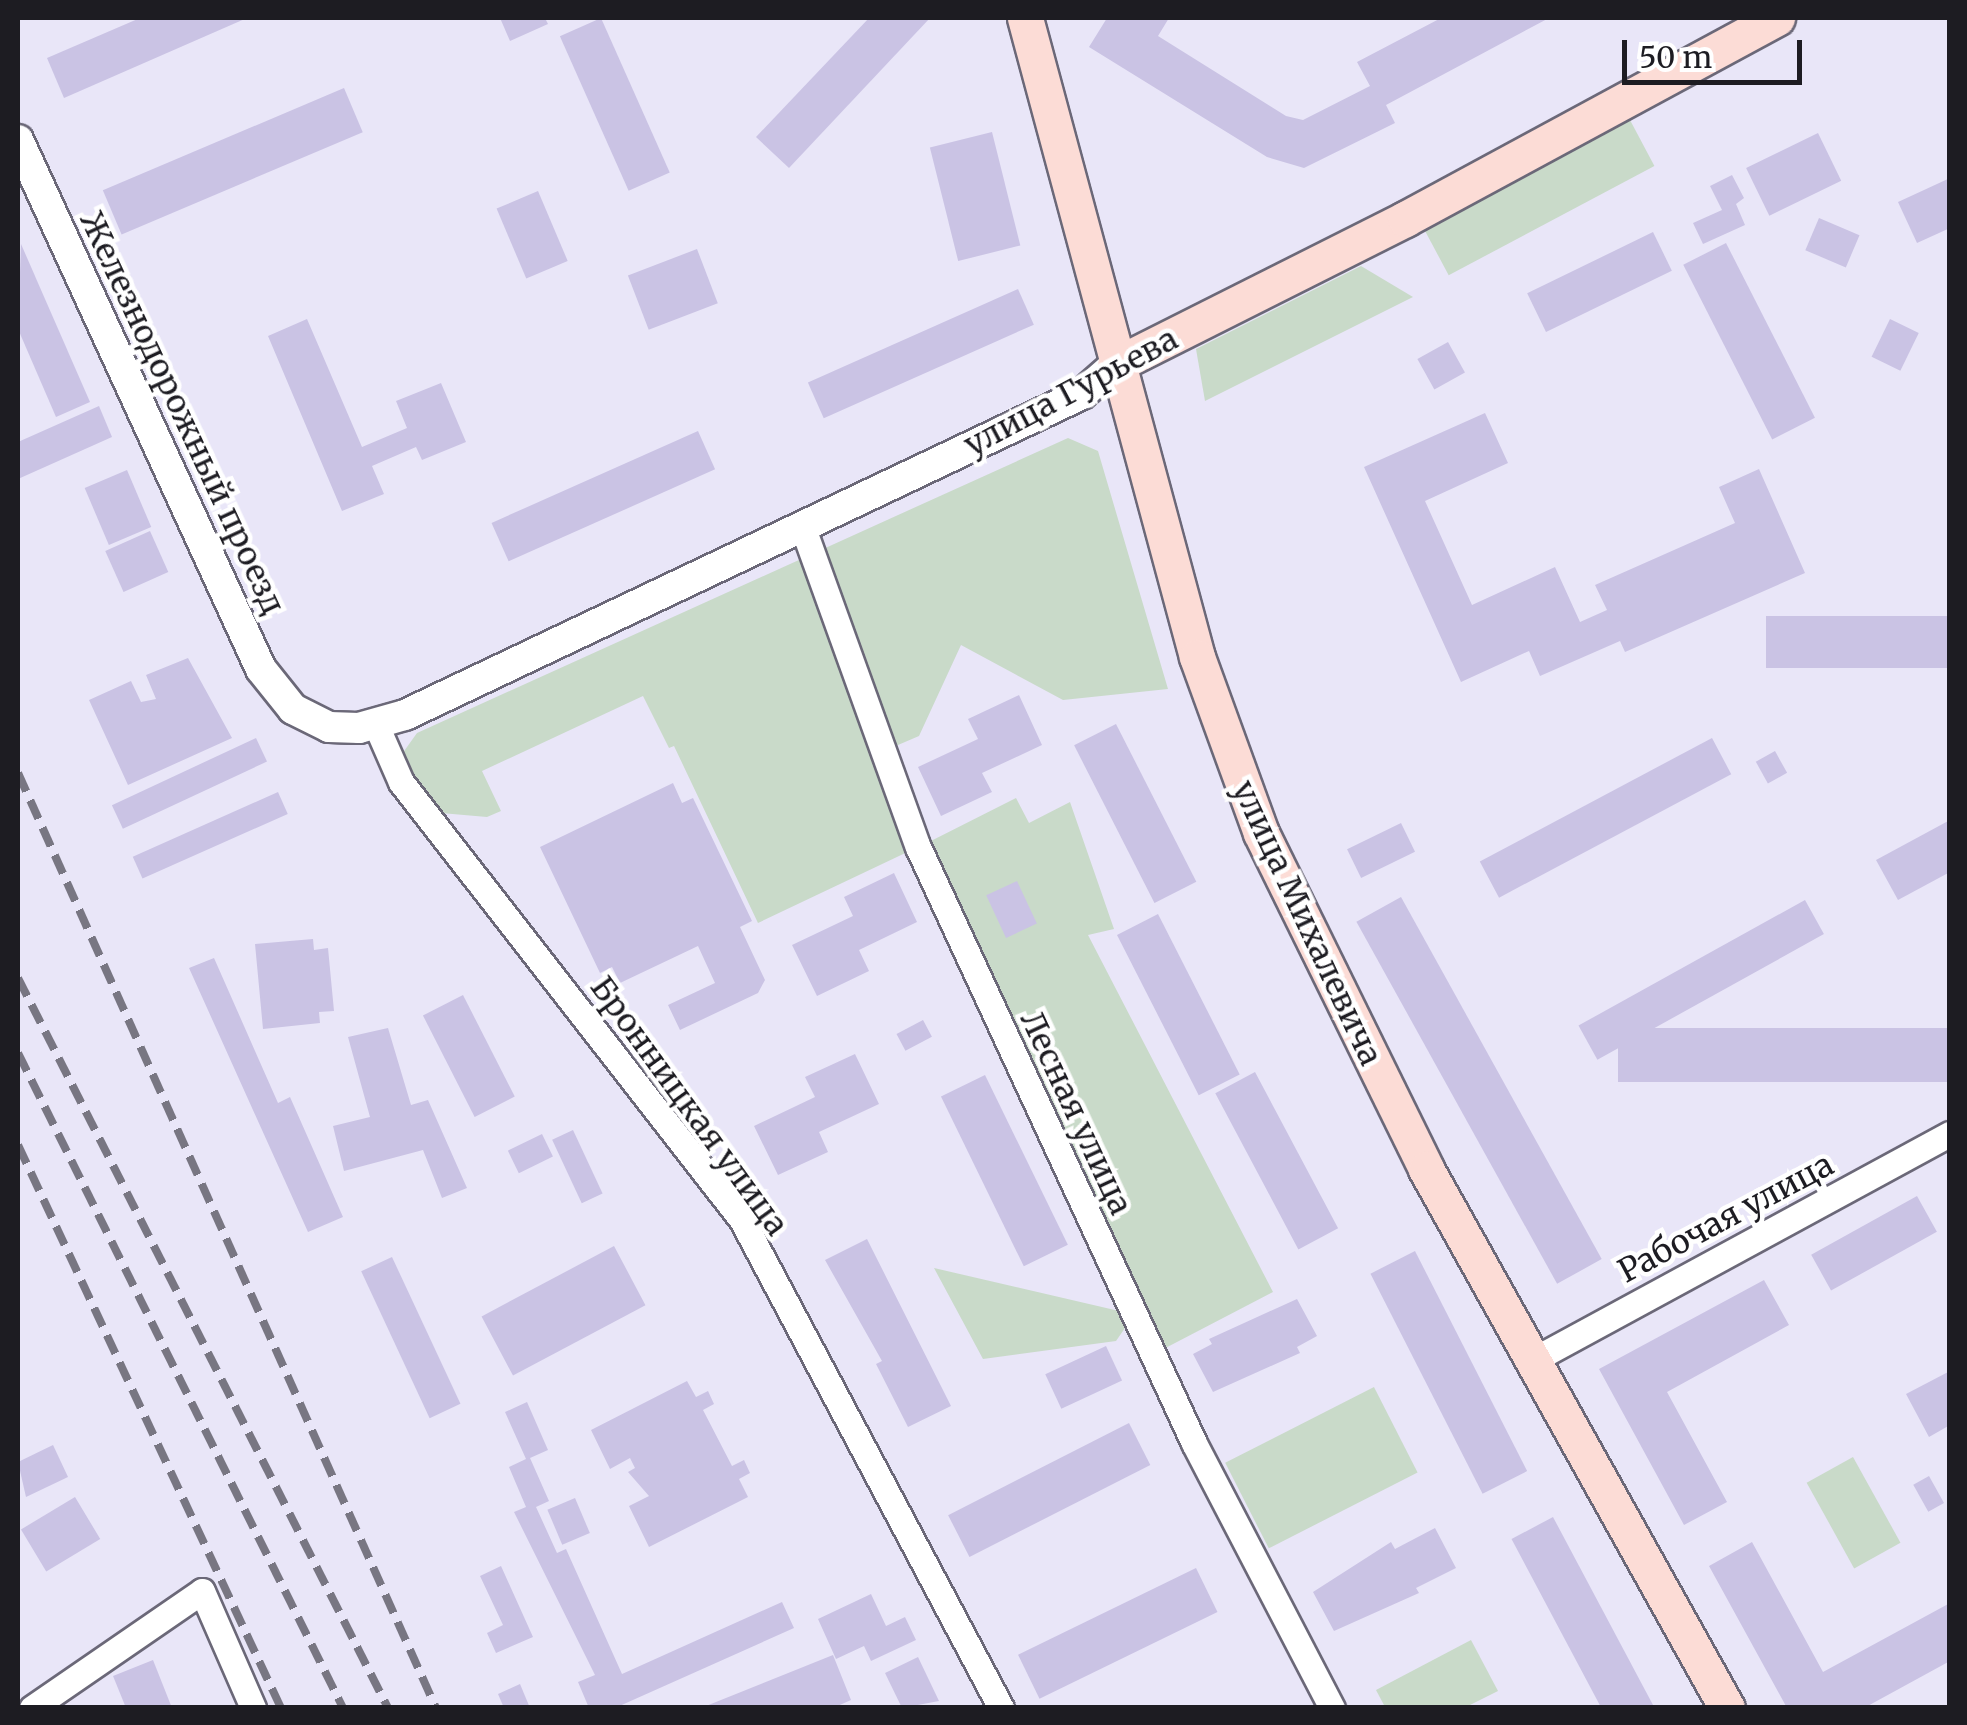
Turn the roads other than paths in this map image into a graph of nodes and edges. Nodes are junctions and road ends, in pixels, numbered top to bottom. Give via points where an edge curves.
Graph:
1 (1025, 18) edge
2 (1776, 18) edge
3 (18, 140) edge
4 (1115, 365) junction
5 (803, 528) junction
6 (293, 708) joint
7 (376, 724) junction
8 (1950, 1134) edge
9 (1533, 1360) junction
10 (32, 1708) edge
11 (252, 1708) edge
12 (1001, 1708) edge
13 (1332, 1708) edge
14 (1727, 1708) edge

1 - 4 main road, улица Михалевича
2 - 4 main road, улица Гурьева
3 - 6 street, Железнодорожный проезд via 262,669
4 - 5 street, улица Гурьева via 1082,394
4 - 9 main road, улица Михалевича via 1203,675 1268,850 1421,1159
5 - 7 street, улица Гурьева
5 - 13 street, Лесная улица via 918,847 1194,1444
6 - 7 street, улица Гурьева via 336,728
7 - 12 street, Бронницкая улица via 401,782 742,1220
8 - 9 street, Рабочая улица
9 - 14 main road, улица Михалевича
10 - 11 street via 202,1591

